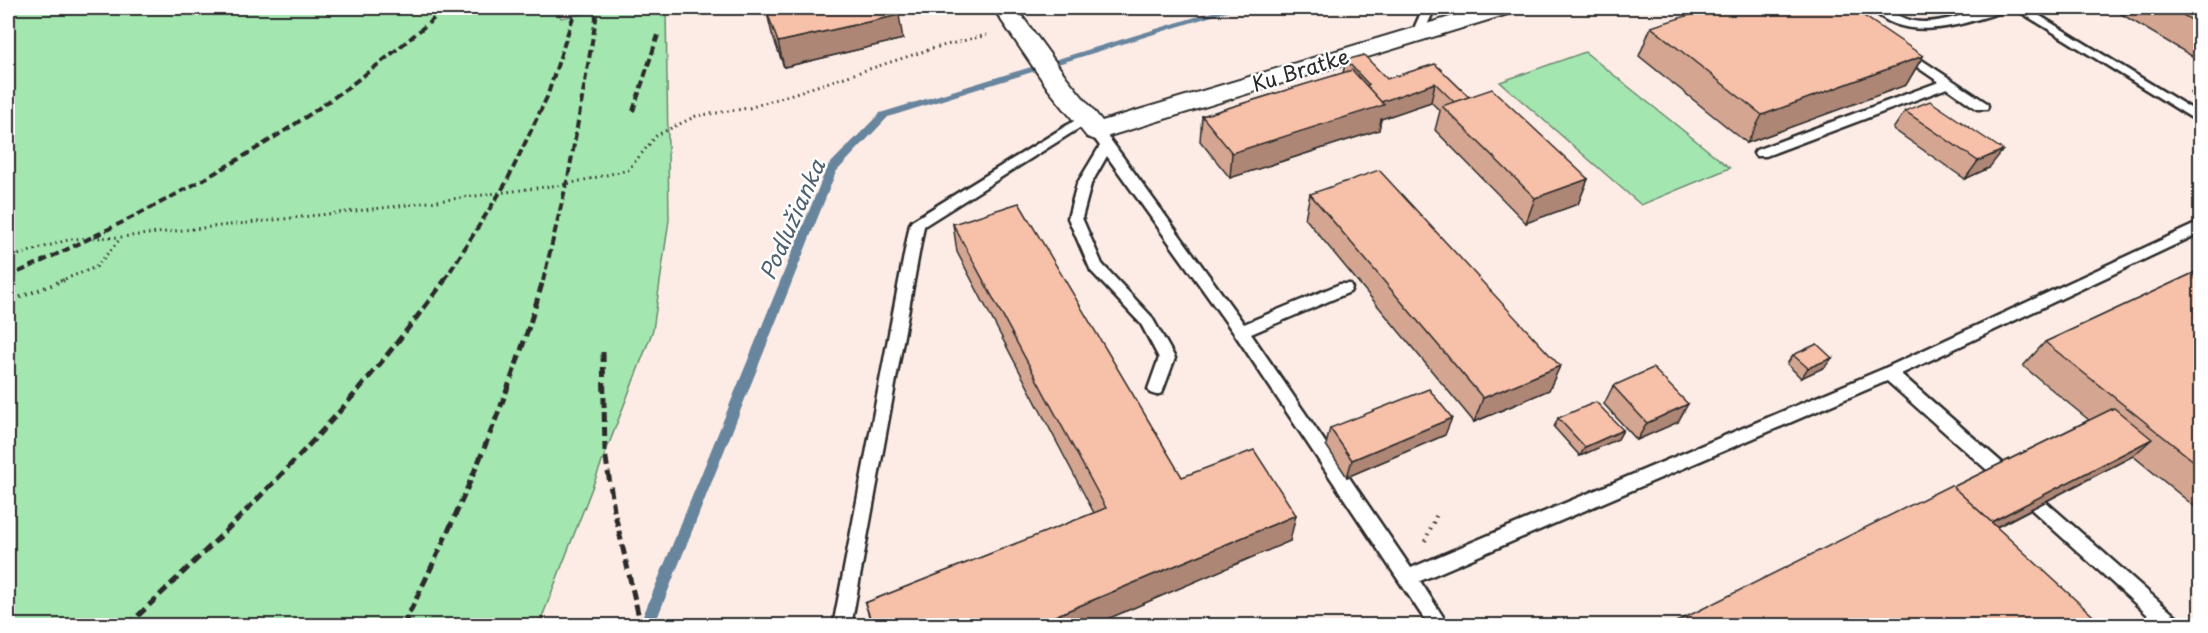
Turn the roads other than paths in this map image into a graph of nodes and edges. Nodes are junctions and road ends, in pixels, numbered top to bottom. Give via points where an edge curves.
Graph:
1 (1429, 8) edge
2 (1503, 8) edge
3 (1687, 8) edge
4 (1877, 8) edge
5 (2004, 8) edge
6 (2020, 8) edge
7 (1018, 27) edge
8 (1683, 27) edge
9 (1418, 33) junction
10 (1893, 45) edge
11 (1948, 83) junction
12 (1982, 106) dead end
13 (2200, 119) edge
14 (1096, 131) junction
15 (1761, 153) dead end
16 (2200, 227) edge
17 (1345, 288) dead end
18 (1241, 332) junction
19 (1889, 373) junction
20 (1156, 389) dead end
21 (2002, 473) edge
22 (2038, 505) edge
23 (1408, 578) junction
24 (842, 626) edge
25 (1440, 626) edge
26 (2174, 626) edge

1 - 9 lane
2 - 9 street, Ku Bratke
3 - 8 lane via 1704,21
4 - 5 lane via 1898,21 1932,25
6 - 13 lane
7 - 14 street
9 - 14 street, Ku Bratke
10 - 11 lane
11 - 12 lane
11 - 15 lane
14 - 18 lane
14 - 20 lane via 1075,218 1096,267 1146,320 1167,358
14 - 24 lane via 917,224
16 - 19 lane
17 - 18 lane
18 - 23 lane
19 - 21 lane
19 - 23 lane
22 - 26 lane
23 - 25 lane

